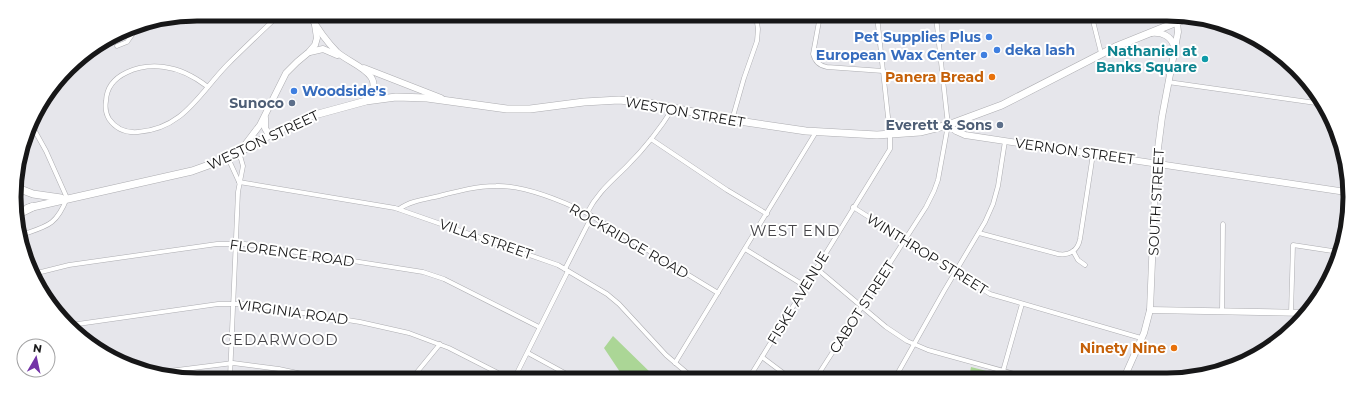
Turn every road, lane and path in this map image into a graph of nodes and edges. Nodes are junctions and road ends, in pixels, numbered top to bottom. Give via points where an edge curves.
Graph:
1 (273, 21) edge
2 (313, 21) edge
3 (757, 21) edge
4 (819, 21) edge
5 (878, 21) edge
6 (936, 21) edge
7 (1093, 21) edge
8 (1180, 21) edge
9 (1177, 22) junction
10 (315, 25) junction
11 (133, 33) edge
12 (1150, 33) junction
13 (117, 46) dead end
14 (1174, 50) junction
15 (309, 52) junction
16 (1101, 53) junction
17 (347, 60) junction
18 (358, 66) junction
19 (883, 71) junction
20 (1168, 82) junction
21 (208, 87) junction
22 (366, 101) junction
23 (456, 102) junction
24 (1315, 103) edge
25 (673, 108) junction
26 (267, 111) junction
27 (732, 120) junction
28 (948, 126) junction
29 (34, 130) edge
30 (816, 132) junction
31 (269, 135) junction
32 (890, 135) junction
33 (651, 139) junction
34 (1006, 141) junction
35 (239, 152) junction
36 (1093, 154) junction
37 (228, 158) junction
38 (1156, 164) junction
39 (239, 182) junction
40 (21, 189) edge
41 (1343, 192) edge
42 (67, 198) junction
43 (853, 207) junction
44 (32, 208) joint
45 (399, 209) junction
46 (21, 211) edge
47 (587, 213) junction
48 (767, 214) junction
49 (592, 216) junction
50 (1224, 224) dead end
51 (979, 233) junction
52 (25, 234) edge
53 (905, 240) junction
54 (236, 243) junction
55 (745, 249) junction
56 (1074, 251) junction
57 (1335, 251) edge
58 (1085, 265) dead end
59 (816, 268) junction
60 (567, 270) junction
61 (955, 272) junction
62 (38, 273) edge
63 (805, 286) junction
64 (718, 293) junction
65 (233, 303) junction
66 (1022, 304) junction
67 (862, 306) junction
68 (1150, 310) junction
69 (1222, 311) junction
70 (1295, 313) junction
71 (1299, 313) edge
72 (1296, 316) edge
73 (76, 324) edge
74 (540, 327) junction
75 (1141, 338) junction
76 (440, 344) junction
77 (914, 344) junction
78 (528, 352) junction
79 (762, 357) junction
80 (230, 363) junction
81 (675, 363) junction
82 (171, 371) edge
83 (1003, 371) junction
84 (230, 373) edge
85 (297, 373) edge
86 (416, 373) edge
87 (498, 373) edge
88 (517, 373) edge
89 (565, 373) edge
90 (687, 373) edge
91 (752, 373) edge
92 (783, 373) edge
93 (819, 373) edge
94 (898, 373) edge
95 (1010, 373) edge
96 (1126, 373) edge

1 - 21 street
2 - 10 street
3 - 27 street via 756,43
4 - 19 street via 813,54 820,65
5 - 19 street, FISKE AVENUE
6 - 28 street, CABOT STREET
7 - 16 street
8 - 9 main road, WESTON STREET
9 - 12 main road, WESTON STREET
9 - 14 street, SOUTH STREET via 1178,32
10 - 15 street via 317,40
10 - 17 street via 330,45
11 - 13 street via 127,42
12 - 14 street via 1157,32 1168,36 1173,42
12 - 16 main road, WESTON STREET
14 - 20 street, SOUTH STREET
15 - 17 street via 326,50
15 - 26 street via 286,73
16 - 28 main road, WESTON STREET via 1007,103
17 - 18 street
18 - 22 street via 366,71 372,80 372,90
18 - 23 street
19 - 32 street, FISKE AVENUE
20 - 24 street
20 - 38 street, SOUTH STREET
21 - 21 street via 177,70 160,67 140,68 124,74 112,83 106,96 106,112 112,122 125,131 156,129 184,114
22 - 23 main road, WESTON STREET via 408,97
22 - 31 main road, WESTON STREET via 316,114
23 - 25 main road, WESTON STREET via 516,110 613,100
25 - 27 main road, WESTON STREET
25 - 33 street
26 - 31 street via 264,126
26 - 35 street
27 - 30 main road, WESTON STREET
28 - 32 main road, WESTON STREET
28 - 34 street, VERNON STREET via 963,134
28 - 53 street, CABOT STREET via 936,188
29 - 42 street
30 - 32 main road, WESTON STREET
30 - 48 street
31 - 35 main road, WESTON STREET
32 - 43 street, FISKE AVENUE via 890,149
33 - 47 street via 599,193
33 - 48 street
34 - 36 street, VERNON STREET
34 - 51 street via 996,196
35 - 37 main road, WESTON STREET
35 - 39 street via 242,176
36 - 38 street, VERNON STREET
36 - 56 street via 1080,239
37 - 39 street
37 - 42 main road, WESTON STREET via 178,175
38 - 41 street, VERNON STREET
38 - 68 street, SOUTH STREET
39 - 45 street, VILLA STREET
39 - 54 street
40 - 42 main road, WESTON STREET via 38,195
42 - 44 main road, WESTON STREET
42 - 52 street via 60,215 53,222
43 - 53 street, WINTHROP STREET
43 - 59 street, FISKE AVENUE
44 - 46 highway
45 - 47 street, ROCKRIDGE ROAD via 411,203 480,187 511,186
45 - 60 street, VILLA STREET
47 - 49 street, ROCKRIDGE ROAD
48 - 55 street
49 - 60 street
49 - 64 street, ROCKRIDGE ROAD
50 - 69 street
51 - 56 street via 1060,255
51 - 61 street
53 - 61 street, WINTHROP STREET
53 - 67 street, CABOT STREET
54 - 62 street, FLORENCE ROAD via 80,264
54 - 65 street
54 - 74 street, FLORENCE ROAD via 423,272 444,279
55 - 63 street
55 - 64 street
56 - 58 street via 1078,260
57 - 70 street via 1293,246
59 - 63 street, FISKE AVENUE
59 - 67 street
60 - 74 street
60 - 81 street, VILLA STREET via 619,304
61 - 66 street, WINTHROP STREET via 990,294
61 - 77 street
63 - 79 street, FISKE AVENUE
64 - 81 street
65 - 73 street, VIRGINIA ROAD
65 - 76 street, VIRGINIA ROAD via 385,327 409,332
65 - 80 street
66 - 75 street, WINTHROP STREET
66 - 83 street
67 - 77 street via 893,332
67 - 93 street, CABOT STREET
68 - 69 street
68 - 75 street, SOUTH STREET
69 - 70 street
70 - 71 street
70 - 72 street
74 - 78 street
75 - 96 street, SOUTH STREET
76 - 86 street
76 - 87 street, VIRGINIA ROAD
77 - 83 street
77 - 94 street
78 - 88 street
78 - 89 street
79 - 91 street, FISKE AVENUE
79 - 92 street
80 - 82 street
80 - 84 street
80 - 85 street
81 - 90 street, VILLA STREET
83 - 95 street

